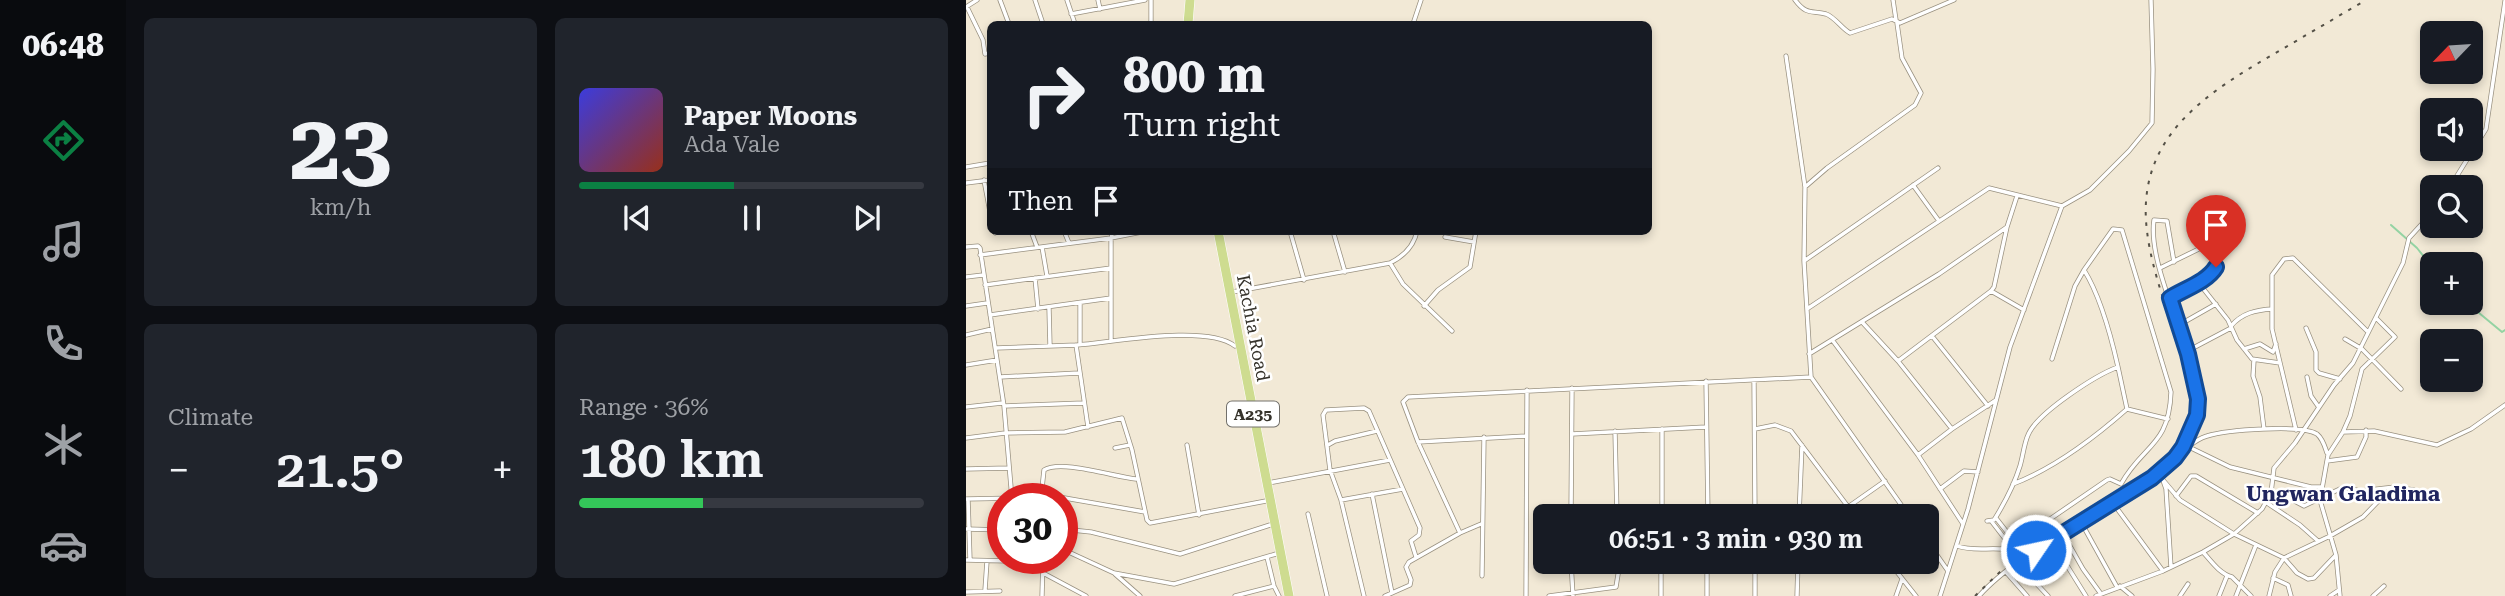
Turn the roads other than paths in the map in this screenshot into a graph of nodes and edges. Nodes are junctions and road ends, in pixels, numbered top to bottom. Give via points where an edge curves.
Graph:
1 (976, 0) edge
2 (1000, 0) edge
3 (1035, 0) edge
4 (1067, 0) edge
5 (1098, 0) edge
6 (1145, 0) edge
7 (1151, 0) edge
8 (1188, 0) edge
9 (1421, 0) edge
10 (1795, 0) edge
11 (1893, 0) edge
12 (1954, 0) edge
13 (2151, 0) edge
14 (2505, 1) edge
15 (1128, 2) edge
16 (966, 7) edge
17 (1100, 9) junction
18 (1071, 14) junction
19 (1008, 21) edge
20 (1042, 21) edge
21 (1074, 21) edge
22 (1152, 21) edge
23 (1186, 21) edge
24 (1414, 21) edge
25 (1897, 22) junction
26 (987, 54) edge
27 (1786, 56) dead end
28 (987, 164) edge
29 (966, 167) edge
30 (1938, 168) dead end
31 (2457, 175) edge
32 (984, 180) joint
33 (966, 183) edge
34 (1913, 185) junction
35 (1805, 187) junction
36 (987, 196) edge
37 (2017, 196) junction
38 (2062, 206) junction
39 (1939, 222) junction
40 (2007, 227) junction
41 (2420, 227) edge
42 (1033, 235) edge
43 (1066, 235) edge
44 (1126, 235) edge
45 (1216, 235) edge
46 (1216, 235) edge
47 (1291, 235) edge
48 (1334, 235) edge
49 (1415, 235) edge
50 (1475, 235) edge
51 (1445, 237) dead end
52 (1111, 238) junction
53 (1474, 242) junction
54 (1069, 243) junction
55 (966, 247) edge
56 (1040, 247) junction
57 (980, 255) junction
58 (1804, 261) junction
59 (2174, 262) junction
60 (1391, 264) junction
61 (1111, 268) junction
62 (2160, 268) junction
63 (2084, 270) junction
64 (1345, 272) junction
65 (983, 275) junction
66 (966, 276) edge
67 (1047, 276) junction
68 (1035, 278) junction
69 (1304, 280) junction
70 (2198, 282) junction
71 (985, 285) junction
72 (1991, 291) junction
73 (1230, 292) junction
74 (1111, 298) junction
75 (2170, 298) junction
76 (987, 303) junction
77 (1080, 303) junction
78 (2216, 304) junction
79 (966, 306) edge
80 (1424, 306) junction
81 (1049, 307) junction
82 (1038, 309) junction
83 (1807, 309) junction
84 (2272, 309) junction
85 (2024, 310) junction
86 (990, 315) junction
87 (2376, 318) junction
88 (1862, 322) junction
89 (2179, 325) junction
90 (2231, 327) junction
91 (2306, 328) dead end
92 (992, 329) junction
93 (1452, 331) dead end
94 (2368, 332) junction
95 (966, 335) edge
96 (1932, 336) junction
97 (2345, 339) dead end
98 (1111, 341) junction
99 (1833, 341) junction
100 (2276, 343) junction
101 (1078, 344) junction
102 (1050, 346) junction
103 (1236, 346) junction
104 (996, 348) junction
105 (2244, 349) junction
106 (2362, 349) junction
107 (1809, 354) junction
108 (2188, 354) junction
109 (2371, 358) junction
110 (2052, 359) dead end
111 (997, 360) junction
112 (2253, 360) junction
113 (1898, 361) junction
114 (2281, 363) junction
115 (966, 365) edge
116 (2118, 367) junction
117 (1079, 373) junction
118 (1000, 377) junction
119 (1811, 377) junction
120 (2307, 377) dead end
121 (2340, 379) junction
122 (1754, 380) junction
123 (1706, 381) junction
124 (1572, 388) junction
125 (2401, 389) dead end
126 (1527, 390) junction
127 (1998, 400) junction
128 (1084, 403) junction
129 (1003, 404) junction
130 (2505, 405) edge
131 (1988, 406) junction
132 (2318, 406) junction
133 (966, 407) edge
134 (2127, 409) junction
135 (2168, 419) junction
136 (1088, 427) junction
137 (1706, 427) junction
138 (1662, 429) junction
139 (1755, 429) junction
140 (1952, 429) junction
141 (2264, 429) junction
142 (2296, 430) junction
143 (2303, 430) junction
144 (2366, 430) junction
145 (1377, 431) junction
146 (1615, 431) junction
147 (2343, 432) junction
148 (1005, 433) junction
149 (1572, 433) junction
150 (1526, 436) junction
151 (1484, 437) junction
152 (966, 438) edge
153 (1418, 442) junction
154 (1131, 445) junction
155 (1187, 445) dead end
156 (1328, 445) junction
157 (1802, 445) junction
158 (2186, 447) junction
159 (1115, 448) dead end
160 (1917, 455) junction
161 (2327, 458) junction
162 (1390, 460) junction
163 (1009, 468) junction
164 (966, 469) edge
165 (1330, 470) junction
166 (1978, 472) junction
167 (2160, 472) junction
168 (2272, 477) junction
169 (2152, 478) junction
170 (1137, 479) junction
171 (2163, 480) junction
172 (1885, 481) junction
173 (1010, 483) edge
174 (1043, 483) edge
175 (1267, 484) junction
176 (2012, 484) junction
177 (2322, 487) junction
178 (2391, 488) junction
179 (1403, 489) junction
180 (1940, 489) junction
181 (2414, 489) dead end
182 (2271, 493) junction
183 (1372, 494) junction
184 (2176, 496) junction
185 (967, 499) edge
186 (987, 499) edge
187 (1078, 500) edge
188 (1266, 500) junction
189 (1341, 500) junction
190 (2320, 500) junction
191 (2113, 503) junction
192 (2267, 503) junction
193 (1571, 504) edge
194 (1616, 504) edge
195 (1662, 504) edge
196 (1708, 504) edge
197 (1755, 504) edge
198 (1800, 504) edge
199 (1844, 504) edge
200 (1853, 504) edge
201 (1901, 504) edge
202 (1145, 512) junction
203 (2258, 513) junction
204 (1199, 514) junction
205 (1308, 514) dead end
206 (1996, 518) junction
207 (2081, 522) junction
208 (1482, 524) junction
209 (1963, 524) junction
210 (1270, 525) junction
211 (967, 529) edge
212 (987, 530) edge
213 (1078, 531) edge
214 (2062, 532) junction
215 (1460, 533) junction
216 (2234, 534) junction
217 (2330, 536) junction
218 (2051, 540) junction
219 (2014, 541) junction
220 (2318, 542) junction
221 (2009, 544) junction
222 (2256, 545) junction
223 (1956, 546) junction
224 (2203, 552) junction
225 (2336, 555) junction
226 (1078, 556) edge
227 (1272, 556) junction
228 (1416, 557) junction
229 (2284, 558) junction
230 (1939, 559) edge
231 (968, 560) edge
232 (987, 561) joint
233 (2018, 564) junction
234 (2171, 567) junction
235 (2163, 571) junction
236 (1948, 572) junction
237 (2006, 572) junction
238 (1114, 573) junction
239 (1044, 574) edge
240 (1046, 574) edge
241 (1572, 574) edge
242 (1618, 574) edge
243 (1661, 574) edge
244 (1707, 574) edge
245 (1755, 574) edge
246 (1798, 574) edge
247 (1898, 574) edge
248 (1482, 576) dead end
249 (2227, 576) junction
250 (2273, 578) junction
251 (1902, 579) junction
252 (2188, 584) dead end
253 (2241, 585) junction
254 (1274, 586) junction
255 (2384, 586) dead end
256 (2119, 587) junction
257 (985, 590) junction
258 (2339, 590) junction
259 (1000, 591) dead end
260 (966, 592) edge
261 (1392, 593) junction
262 (1573, 594) edge
263 (2099, 595) edge
264 (1042, 596) edge
265 (1086, 596) edge
266 (1140, 596) edge
267 (1235, 596) edge
268 (1286, 596) edge
269 (1327, 596) edge
270 (1364, 596) edge
271 (1385, 596) edge
272 (1526, 596) edge
273 (1549, 596) edge
274 (1661, 596) edge
275 (1707, 596) edge
276 (1755, 596) edge
277 (1797, 596) edge
278 (1896, 596) edge
279 (1916, 596) edge
280 (1940, 596) edge
281 (1979, 596) edge
282 (2027, 596) edge
283 (2048, 596) edge
284 (2086, 596) edge
285 (2132, 596) edge
286 (2180, 596) edge
287 (2219, 596) edge
288 (2236, 596) edge
289 (2251, 596) edge
290 (2269, 596) edge
291 (2291, 596) edge
292 (2330, 596) edge
293 (2340, 596) edge
294 (2373, 596) edge

1 - 16 street
2 - 19 street
3 - 20 street
4 - 18 street
5 - 17 street
6 - 15 street
7 - 22 street
8 - 23 highway
9 - 24 street
10 - 25 street via 1814,14 1827,15 1850,33 1892,19
11 - 25 street
12 - 25 street
13 - 38 street via 2152,123 2090,190
14 - 31 street via 2486,129
15 - 17 street
16 - 26 street
17 - 18 street
18 - 21 street
25 - 35 street via 1902,58 1921,93 1917,103
27 - 35 street
28 - 29 street
30 - 34 street
32 - 33 street
32 - 36 street
34 - 39 street
34 - 58 street
35 - 58 street
37 - 38 street
37 - 39 street via 1989,188
37 - 40 street
38 - 85 street
39 - 83 street
40 - 72 street
40 - 88 street
41 - 87 street via 2409,239 2403,263
42 - 56 street
43 - 54 street
44 - 52 street
45 - 73 highway, Kachia Road / A235
46 - 103 highway, Kachia Road / A235
47 - 69 street
48 - 64 street
49 - 60 street via 1409,248
50 - 53 street
51 - 53 street
52 - 54 street
52 - 61 street
53 - 80 street via 1467,271 1438,290
54 - 56 street
55 - 57 street via 979,247
56 - 57 street
56 - 67 street
57 - 65 street
58 - 83 street
59 - 62 street
59 - 62 street via 2167,222 2154,220
59 - 70 street via 2214,245 2221,254 2214,272
60 - 64 street
60 - 80 street
61 - 67 street
61 - 74 street
62 - 75 street
63 - 110 street
63 - 116 street
63 - 135 street via 2113,229 2122,230 2171,392
64 - 69 street
65 - 66 street
65 - 71 street
67 - 68 street
68 - 71 street
68 - 82 street
69 - 73 street
70 - 75 street
70 - 78 street
71 - 76 street
72 - 85 street
72 - 96 street
73 - 175 highway, Kachia Road / A235
74 - 77 street
74 - 98 street
75 - 89 street
76 - 79 street
76 - 86 street
77 - 81 street
77 - 101 street
78 - 89 street
78 - 90 street
80 - 93 street
81 - 82 street
81 - 102 street
82 - 86 street
83 - 107 street
84 - 90 street via 2254,311
84 - 94 street via 2272,275 2284,259 2292,257
84 - 100 street
85 - 127 street
86 - 92 street
87 - 94 street
87 - 109 street via 2395,337
88 - 99 street
88 - 113 street
89 - 108 street
90 - 105 street
90 - 108 street
91 - 121 street via 2314,344 2317,372
92 - 95 street
92 - 104 street
94 - 106 street
96 - 113 street
96 - 131 street
97 - 106 street
98 - 101 street
98 - 103 street via 1180,335 1224,339
99 - 107 street
99 - 160 street
100 - 105 street via 2273,352 2260,344
100 - 114 street
101 - 102 street
101 - 117 street
102 - 104 street
103 - 188 highway, Kachia Road / A235
104 - 111 street
105 - 112 street
106 - 109 street
106 - 121 street
107 - 119 street
108 - 158 street via 2198,399
109 - 125 street
109 - 147 street via 2362,369
111 - 115 street
111 - 118 street
112 - 114 street
112 - 141 street
113 - 140 street
114 - 142 street
116 - 134 street
116 - 176 street via 2039,417
117 - 118 street
117 - 128 street
118 - 129 street
119 - 122 street
119 - 172 street
120 - 132 street
121 - 132 street
122 - 123 street
122 - 139 street
123 - 124 street
123 - 137 street
124 - 126 street
124 - 149 street
126 - 150 street
126 - 153 street via 1408,397 1403,402
127 - 131 street
127 - 166 street
128 - 129 street
128 - 136 street
129 - 133 street
129 - 148 street
130 - 144 street via 2472,429 2437,445
131 - 140 street
132 - 143 street
134 - 135 street
134 - 176 street via 2047,470
135 - 219 street via 2158,440 2121,484 2106,480
136 - 148 street
136 - 154 street via 1122,418
137 - 138 street
137 - 196 street
138 - 146 street
138 - 195 street
139 - 157 street via 1783,427
139 - 197 street
140 - 160 street
141 - 142 street
141 - 158 street via 2206,436
142 - 143 street
143 - 161 street via 2320,437
143 - 168 street via 2279,459
144 - 147 street
144 - 161 street via 2357,457
145 - 156 street
145 - 156 street via 1366,408 1326,410
145 - 162 street
146 - 149 street
146 - 194 street
147 - 161 street
148 - 152 street
148 - 163 street
149 - 193 street
150 - 151 street
150 - 272 street
151 - 153 street
151 - 208 street
153 - 215 street
154 - 159 street
154 - 170 street
155 - 204 street
156 - 165 street
157 - 198 street
157 - 199 street
158 - 167 street
158 - 168 street via 2230,467
160 - 180 street
161 - 177 street
162 - 165 street
162 - 179 street
163 - 164 street
163 - 173 street
165 - 175 street
165 - 189 street
166 - 180 street via 1964,471
166 - 209 street
167 - 169 street
167 - 171 street
168 - 177 street
168 - 182 street
169 - 171 street
169 - 191 street
170 - 174 street via 1048,467
170 - 202 street
171 - 184 street
171 - 234 street
172 - 200 street
172 - 201 street
175 - 268 highway, Kachia Road / A235
176 - 206 street
177 - 190 street
178 - 181 street
178 - 190 street via 2360,491 2344,487
178 - 217 street via 2372,510
179 - 183 street
179 - 228 street via 1421,531 1411,541
180 - 209 street
182 - 190 street via 2304,506
182 - 192 street
183 - 189 street
183 - 261 street
184 - 203 street via 2196,476
184 - 216 street
185 - 186 street
185 - 211 street
187 - 202 street
188 - 204 street
188 - 210 highway, Kachia Road / A235
189 - 270 street
190 - 217 street
191 - 207 street
191 - 235 street
192 - 203 street
192 - 220 street
202 - 204 street via 1152,523
203 - 216 street
205 - 269 street
206 - 219 street
206 - 221 street via 1989,522
207 - 214 street
207 - 256 street
208 - 215 street
208 - 248 street
209 - 223 street
210 - 213 street via 1180,554
210 - 227 highway, Kachia Road / A235
211 - 212 street
211 - 231 street
214 - 218 street
214 - 263 street
215 - 228 street
216 - 222 street
216 - 224 street
217 - 220 street
217 - 225 street
218 - 233 street
218 - 284 street
219 - 221 street
220 - 229 street
221 - 223 street via 2001,549
222 - 229 street
222 - 253 street
223 - 236 street
224 - 234 street
224 - 249 street
225 - 229 street via 2311,579 2297,573
225 - 258 street
226 - 238 street
227 - 238 street via 1174,584
227 - 254 street
227 - 268 highway, Kachia Road / A235
228 - 261 street via 1406,564 1410,584
229 - 250 street
230 - 236 street
231 - 232 street
232 - 257 street
233 - 237 street
233 - 283 street
234 - 235 street
235 - 256 street
236 - 280 street
237 - 281 street
237 - 282 street
238 - 266 street
239 - 264 street
240 - 265 street
241 - 262 street
242 - 262 street via 1615,587
243 - 274 street
244 - 275 street
245 - 276 street
246 - 277 street
247 - 251 street
249 - 253 street
249 - 287 street
250 - 290 street
250 - 291 street via 2288,585
251 - 278 street
251 - 279 street
252 - 286 street
253 - 288 street
253 - 289 street
254 - 267 street
254 - 268 street
255 - 294 street
256 - 263 street
256 - 285 street
257 - 259 street
257 - 260 street
258 - 292 street
258 - 293 street
261 - 271 street
262 - 273 street

